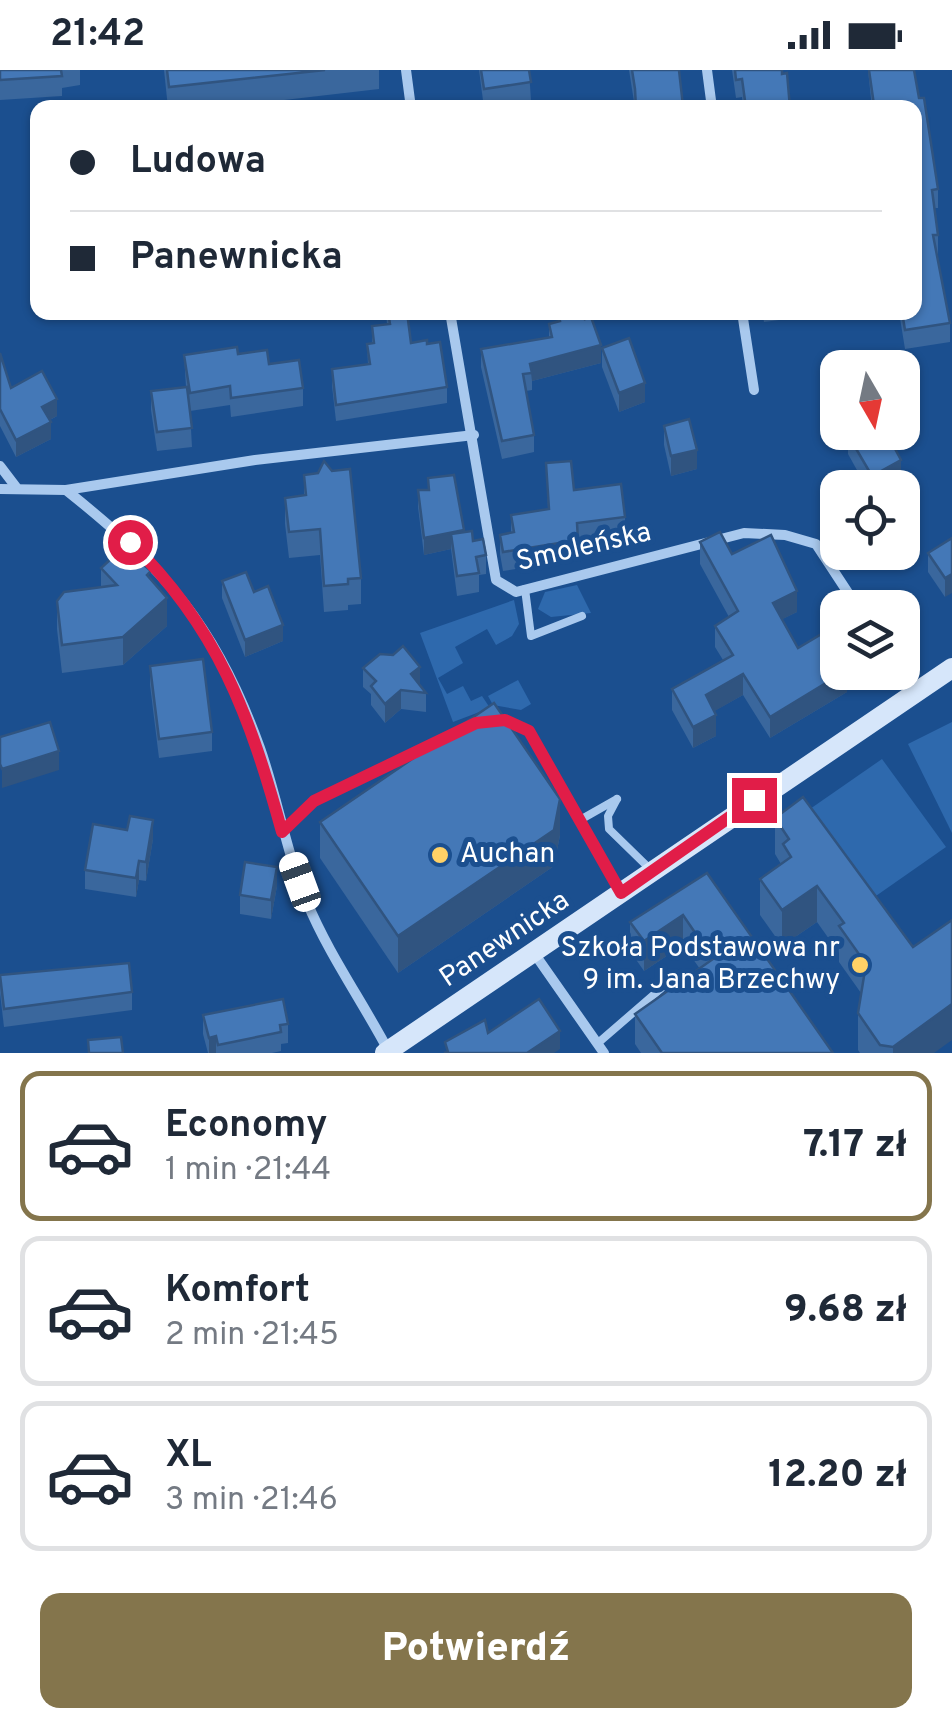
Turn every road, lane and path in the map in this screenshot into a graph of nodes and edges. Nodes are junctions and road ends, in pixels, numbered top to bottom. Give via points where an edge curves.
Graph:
1 (406, 70) edge
2 (707, 70) edge
3 (410, 100) edge
4 (711, 100) edge
5 (452, 320) edge
6 (743, 320) edge
7 (754, 390) dead end
8 (474, 435) junction
9 (0, 466) edge
10 (16, 487) junction
11 (0, 489) edge
12 (66, 490) junction
13 (525, 590) junction
14 (846, 590) edge
15 (582, 616) dead end
16 (952, 668) edge
17 (913, 690) edge
18 (915, 693) junction
19 (490, 721) edge
20 (458, 731) edge
21 (580, 820) junction
22 (282, 832) junction
23 (653, 872) junction
24 (621, 893) junction
25 (534, 953) junction
26 (672, 979) dead end
27 (601, 1048) edge
28 (387, 1052) edge

1 - 3 street
2 - 4 street
5 - 8 street, Smoleńska
6 - 7 street
8 - 12 street
8 - 13 street, Smoleńska via 496,580
9 - 10 street
10 - 11 street
10 - 12 street
12 - 22 street via 172,584 212,641 261,752
13 - 14 street, Smoleńska via 744,533 816,544
13 - 15 lane via 532,636
16 - 18 street, Panewnicka
17 - 18 street
18 - 23 street, Panewnicka
19 - 21 lane via 529,731
20 - 22 lane via 314,801
21 - 23 lane via 617,799 609,829
21 - 24 lane
22 - 28 street via 308,905
23 - 24 street, Panewnicka
24 - 25 street, Panewnicka
25 - 27 street
25 - 28 street, Panewnicka
26 - 27 lane

